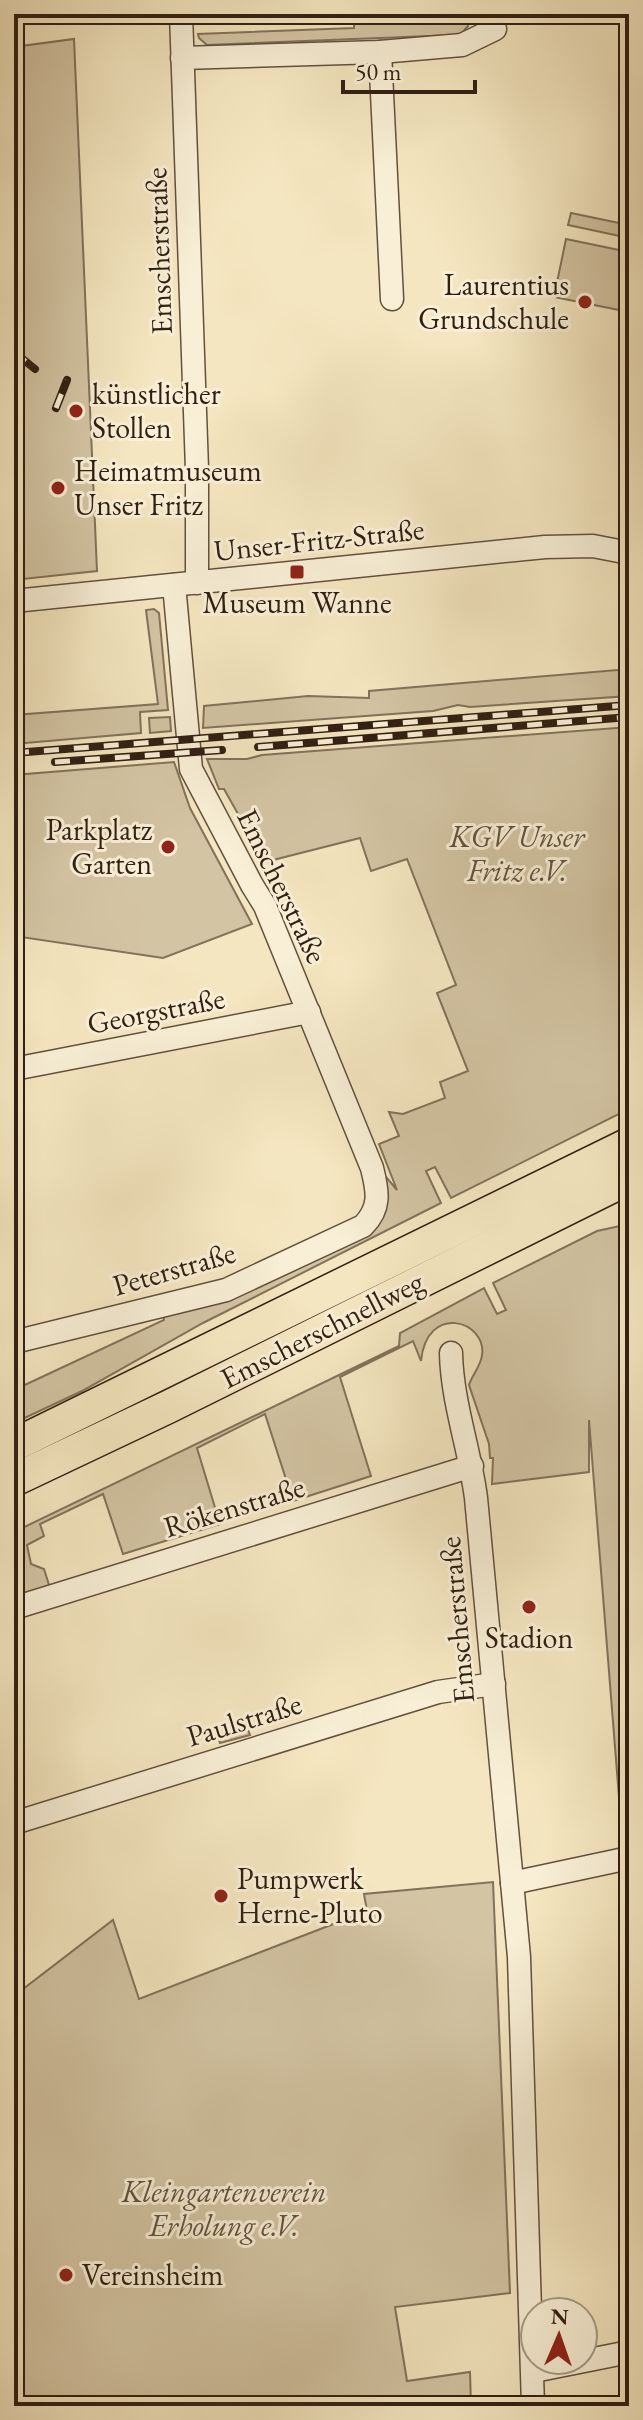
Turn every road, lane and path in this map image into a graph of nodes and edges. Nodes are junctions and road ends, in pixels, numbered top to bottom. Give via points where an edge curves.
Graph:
1 (181, 14) edge
2 (495, 29) dead end
3 (380, 52) junction
4 (182, 58) junction
5 (392, 299) dead end
6 (629, 553) edge
7 (186, 584) junction
8 (14, 601) edge
9 (309, 1012) junction
10 (14, 1069) edge
11 (629, 1125) edge
12 (629, 1144) edge
13 (573, 1172) junction
14 (629, 1178) edge
15 (629, 1200) edge
16 (377, 1204) joint
17 (512, 1235) junction
18 (14, 1342) edge
19 (451, 1353) dead end
20 (14, 1445) edge
21 (472, 1466) junction
22 (14, 1480) edge
23 (14, 1608) edge
24 (494, 1684) junction
25 (14, 1823) edge
26 (629, 1858) edge
27 (512, 1883) junction
28 (530, 2296) edge
29 (629, 2352) edge
30 (599, 2358) edge
31 (534, 2376) edge
32 (533, 2406) edge

1 - 4 street, Emscherstraße
2 - 3 street via 462,45
3 - 4 street
3 - 5 street
4 - 7 street, Emscherstraße via 197,469
6 - 7 street, Unser-Fritz-Straße via 566,546
7 - 8 street, Unser-Fritz-Straße
7 - 9 street, Emscherstraße via 191,769 265,906
9 - 10 street, Georgstraße
9 - 16 street, Emscherstraße via 372,1168
11 - 13 highway via 603,1139
12 - 13 highway, Emscherschnellweg
13 - 20 highway, Emscherschnellweg
14 - 17 highway, Emscherschnellweg
15 - 17 highway via 556,1230
16 - 18 street, Peterstraße via 363,1226 226,1290
17 - 22 highway, Emscherschnellweg
19 - 21 street, Emscherstraße via 452,1381
21 - 23 street, Rökenstraße
21 - 24 street, Emscherstraße
24 - 25 street, Paulstraße via 438,1692
24 - 27 street, Emscherstraße
26 - 27 street
27 - 28 street, Emscherstraße
29 - 30 street
31 - 32 street, Emscherstraße

